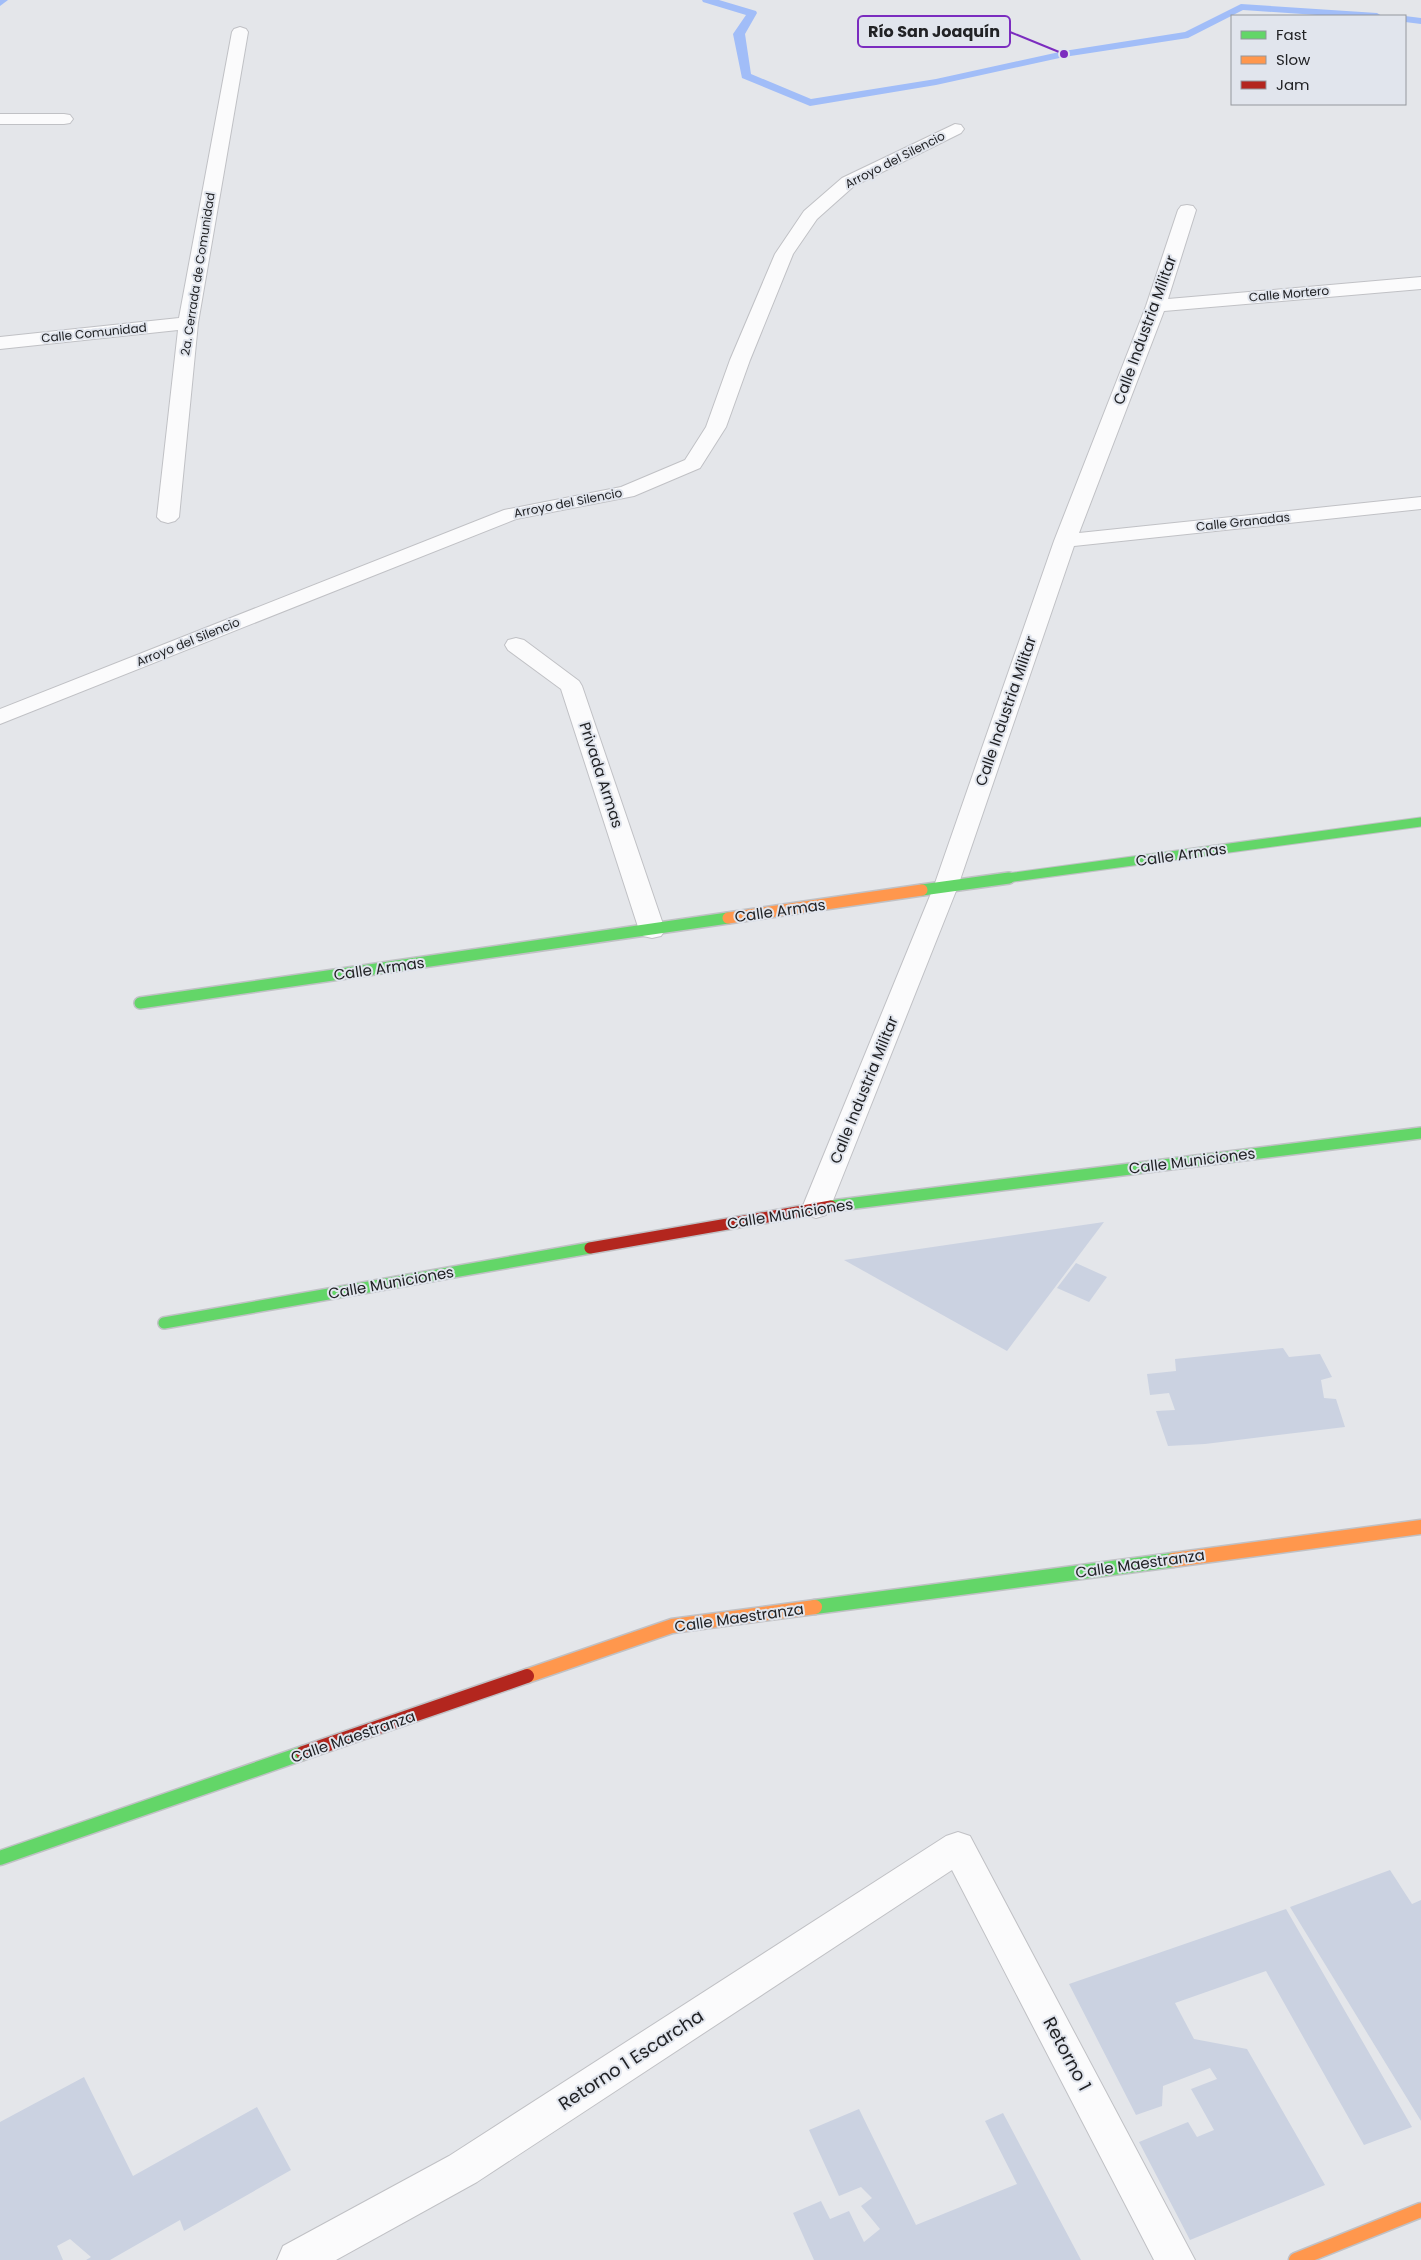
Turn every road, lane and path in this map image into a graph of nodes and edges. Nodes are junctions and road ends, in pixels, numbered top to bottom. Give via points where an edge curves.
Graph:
1 (240, 32) dead end
2 (64, 118) dead end
3 (0, 120) edge
4 (955, 129) dead end
5 (1187, 210) dead end
6 (1421, 283) edge
7 (1156, 306) junction
8 (188, 322) junction
9 (0, 343) edge
10 (1421, 503) edge
11 (168, 517) dead end
12 (1065, 541) junction
13 (516, 645) dead end
14 (0, 717) edge
15 (1421, 822) edge
16 (946, 886) junction
17 (652, 930) junction
18 (140, 1003) dead end
19 (1421, 1132) edge
20 (816, 1208) junction
21 (164, 1323) dead end
22 (1421, 1527) edge
23 (958, 1847) joint
24 (0, 1858) edge
25 (1421, 2210) edge
26 (297, 2260) edge
27 (1175, 2260) edge
28 (1296, 2260) edge

1 - 8 street, 2a. Cerrada de Comunidad
2 - 3 street
4 - 14 street, Arroyo del Silencio via 848,182 810,215 784,254 716,427 693,464 627,492 511,514
5 - 7 street, Calle Industria Militar
6 - 7 street, Calle Mortero
7 - 12 street, Calle Industria Militar
8 - 9 street, Calle Comunidad
8 - 11 street, 2a. Cerrada de Comunidad
10 - 12 street, Calle Granadas
12 - 16 street, Calle Industria Militar
13 - 17 street, Privada Armas via 571,686
15 - 16 street, Calle Armas
16 - 17 street, Calle Armas
16 - 20 street, Calle Industria Militar
17 - 18 street, Calle Armas
19 - 20 street, Calle Municiones
20 - 21 street, Calle Municiones
22 - 24 street, Calle Maestranza via 672,1626
23 - 26 street, Retorno 1 Escarcha via 463,2169
23 - 27 street, Retorno 1
25 - 28 street

